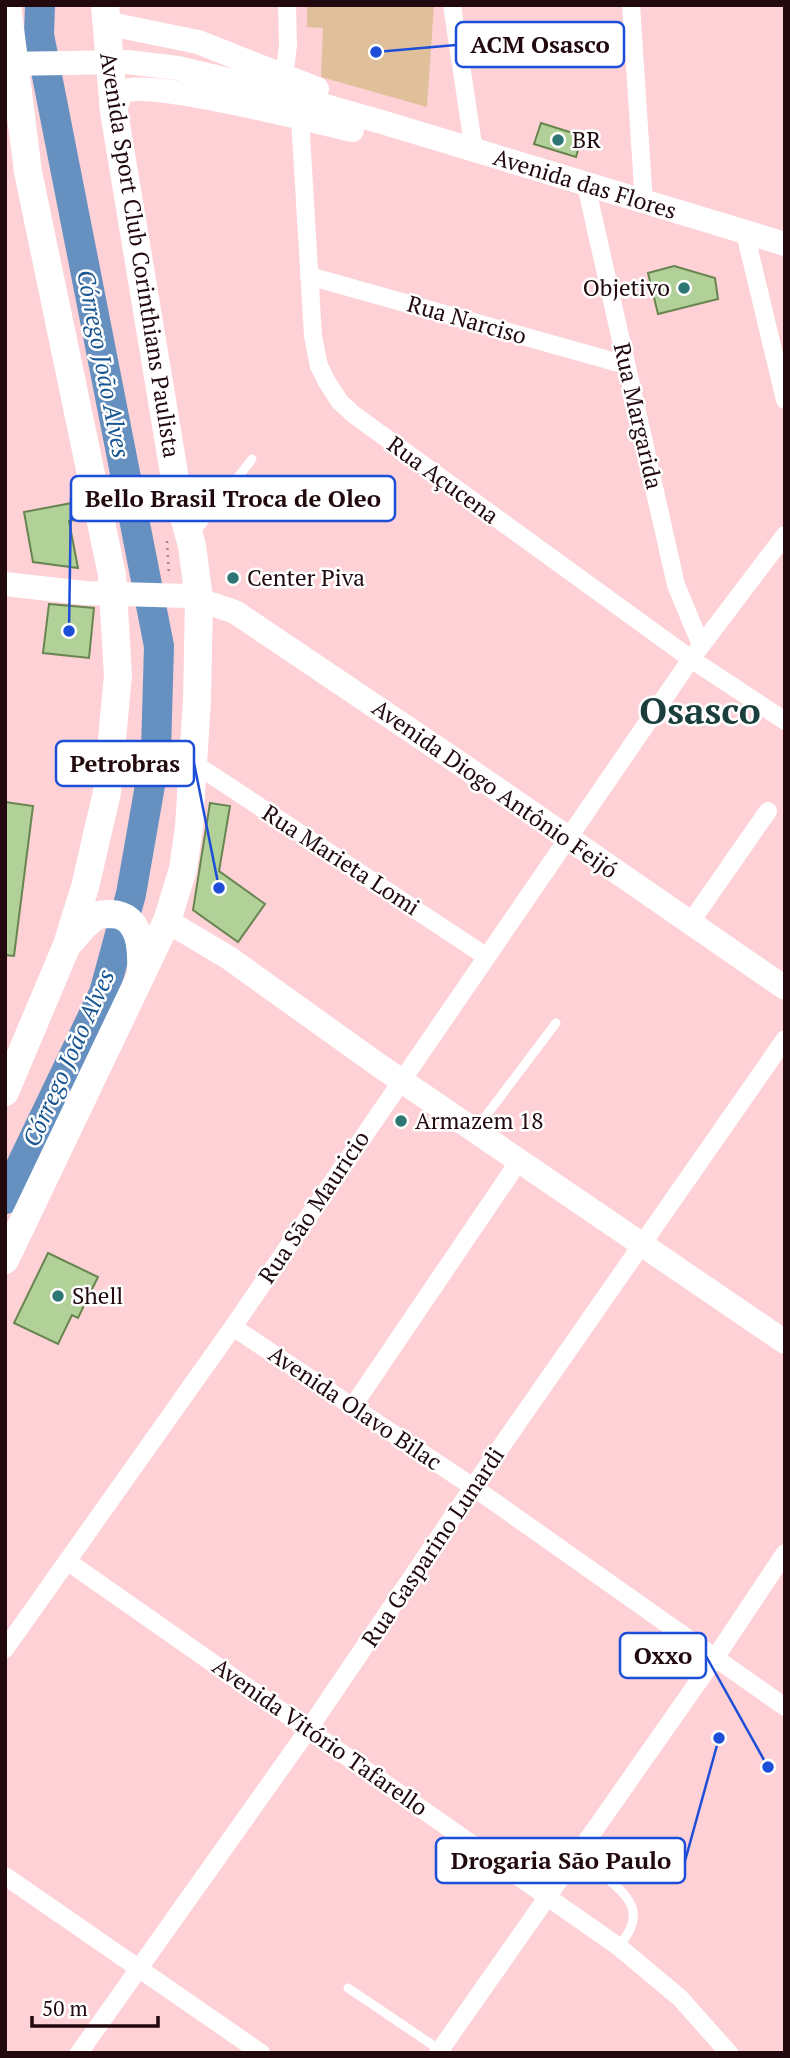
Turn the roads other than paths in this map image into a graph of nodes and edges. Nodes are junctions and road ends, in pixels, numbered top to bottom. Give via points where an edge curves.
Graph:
1 (6, 5) edge
2 (287, 5) edge
3 (452, 5) edge
4 (631, 5) edge
5 (105, 14) edge
6 (198, 42) junction
7 (5, 64) edge
8 (273, 82) junction
9 (164, 89) junction
10 (114, 112) junction
11 (300, 118) junction
12 (385, 123) junction
13 (474, 151) junction
14 (16, 157) edge
15 (586, 184) junction
16 (644, 203) junction
17 (745, 233) junction
18 (785, 244) edge
19 (309, 275) junction
20 (626, 365) junction
21 (785, 400) edge
22 (252, 459) dead end
23 (785, 535) edge
24 (190, 540) junction
25 (5, 584) edge
26 (127, 594) junction
27 (193, 597) junction
28 (696, 652) junction
29 (785, 721) edge
30 (195, 764) junction
31 (768, 811) dead end
32 (568, 840) junction
33 (167, 921) junction
34 (690, 923) junction
35 (74, 937) junction
36 (487, 957) junction
37 (141, 964) junction
38 (785, 988) edge
39 (556, 1023) dead end
40 (785, 1040) edge
41 (402, 1080) junction
42 (5, 1093) edge
43 (475, 1131) junction
44 (519, 1161) junction
45 (642, 1246) junction
46 (5, 1261) edge
47 (233, 1327) junction
48 (785, 1342) edge
49 (353, 1406) junction
50 (473, 1487) junction
51 (785, 1553) edge
52 (67, 1561) junction
53 (5, 1649) edge
54 (715, 1658) junction
55 (785, 1707) edge
56 (308, 1730) junction
57 (576, 1856) junction
58 (5, 1876) edge
59 (548, 1896) junction
60 (620, 1947) junction
61 (140, 1968) junction
62 (348, 1988) dead end
63 (439, 2051) edge
64 (79, 2053) edge
65 (261, 2053) edge
66 (729, 2053) edge

1 - 14 main road
2 - 8 street via 288,45
3 - 13 street
4 - 16 street
5 - 6 main road, Avenida das Flores
5 - 10 main road, Avenida Sport Club Corinthians Paulista
6 - 8 main road, Avenida das Flores
6 - 9 main road via 163,41 139,48 134,71
7 - 8 main road via 127,62
8 - 12 main road, Avenida das Flores
9 - 10 main road, Avenida das Flores via 129,88 121,92
9 - 11 main road, Avenida das Flores
10 - 24 main road, Avenida Sport Club Corinthians Paulista via 177,491
11 - 12 main road, Avenida das Flores via 356,131
11 - 19 street, Rua Açucena
12 - 13 main road, Avenida das Flores
13 - 15 main road, Avenida das Flores
14 - 26 main road
15 - 16 main road, Avenida das Flores
15 - 20 street, Rua Margarida
16 - 17 main road, Avenida das Flores
17 - 18 main road, Avenida das Flores
17 - 21 street
19 - 20 street, Rua Narciso
19 - 28 street, Rua Açucena via 319,366 340,402 392,443
20 - 28 street, Rua Margarida via 676,585
22 - 24 lane
23 - 28 street, Rua São Mauricio
24 - 27 main road, Avenida Sport Club Corinthians Paulista
25 - 26 main road, Avenida Diogo Antônio Feijó
26 - 27 main road, Avenida Diogo Antônio Feijó
26 - 35 main road via 107,792
27 - 30 main road, Avenida Sport Club Corinthians Paulista
27 - 32 main road, Avenida Diogo Antônio Feijó via 234,612
28 - 29 street, Rua Açucena
28 - 32 street, Rua São Mauricio
30 - 33 main road, Avenida Sport Club Corinthians Paulista via 183,869
30 - 36 street, Rua Marieta Lomi
31 - 34 street
32 - 34 main road, Avenida Diogo Antônio Feijó
32 - 36 street, Rua São Mauricio
33 - 37 main road, Avenida Sport Club Corinthians Paulista
33 - 41 main road via 229,958
34 - 38 main road, Avenida Diogo Antônio Feijó
35 - 37 main road via 100,914 117,914 138,932
35 - 42 main road
36 - 41 street, Rua São Mauricio
37 - 46 main road, Avenida Sport Club Corinthians Paulista
39 - 43 lane
40 - 45 street, Rua Gasparino Lunardi
41 - 43 main road
41 - 47 street, Rua São Mauricio
43 - 44 main road
44 - 45 main road
44 - 49 street
45 - 48 main road
45 - 50 street, Rua Gasparino Lunardi
47 - 49 street, Avenida Olavo Bilac
47 - 52 street, Rua São Mauricio
49 - 50 street, Avenida Olavo Bilac
50 - 54 street, Avenida Olavo Bilac
50 - 56 street, Rua Gasparino Lunardi
51 - 54 street
52 - 53 street, Rua São Mauricio
52 - 56 street, Avenida Vitório Tafarello
54 - 55 street, Avenida Olavo Bilac
54 - 57 street
56 - 59 street, Avenida Vitório Tafarello
56 - 61 street, Rua Gasparino Lunardi
57 - 59 street
57 - 60 lane via 629,1900 634,1914
58 - 61 street
59 - 60 street, Avenida Vitório Tafarello
59 - 63 street
60 - 66 street, Avenida Vitório Tafarello via 680,1998
61 - 64 street, Rua Gasparino Lunardi
61 - 65 street
62 - 63 lane

